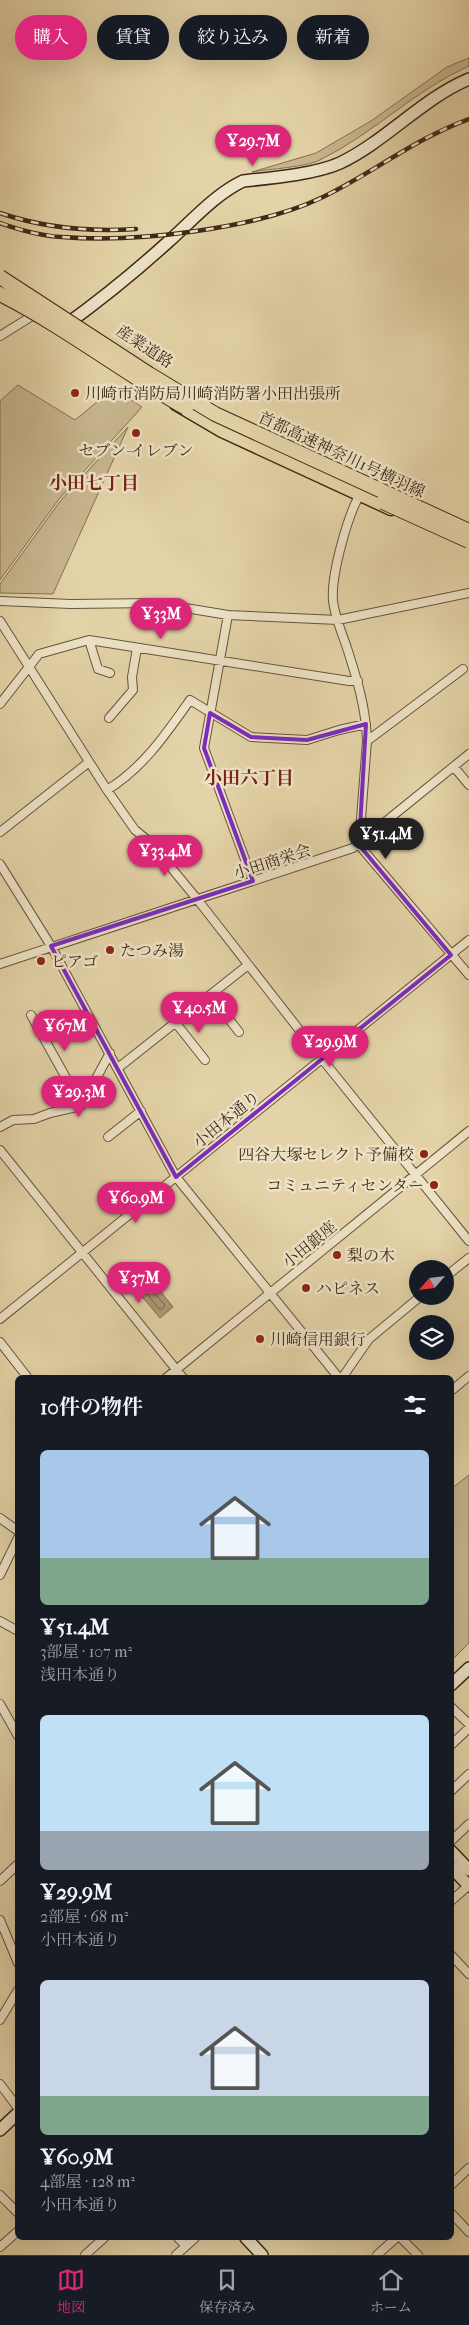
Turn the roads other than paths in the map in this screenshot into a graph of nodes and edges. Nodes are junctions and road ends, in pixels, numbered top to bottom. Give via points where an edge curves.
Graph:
1 (469, 79) edge
2 (0, 270) edge
3 (0, 277) edge
4 (0, 295) edge
5 (32, 316) junction
6 (74, 319) junction
7 (56, 332) junction
8 (0, 336) edge
9 (369, 481) junction
10 (359, 495) junction
11 (469, 526) edge
12 (469, 531) edge
13 (469, 542) edge
14 (469, 593) edge
15 (0, 601) edge
16 (228, 615) junction
17 (338, 620) junction
18 (0, 621) edge
19 (89, 640) junction
20 (137, 648) junction
21 (221, 660) junction
22 (28, 666) junction
23 (463, 669) dead end
24 (110, 673) dead end
25 (358, 681) junction
26 (0, 704) edge
27 (210, 713) junction
28 (109, 718) dead end
29 (366, 724) junction
30 (367, 741) junction
31 (469, 754) edge
32 (89, 762) junction
33 (454, 767) junction
34 (469, 785) edge
35 (107, 790) junction
36 (0, 832) edge
37 (359, 845) junction
38 (0, 864) edge
39 (253, 881) junction
40 (197, 899) junction
41 (469, 940) edge
42 (51, 946) junction
43 (451, 954) junction
44 (1, 962) edge
45 (248, 965) junction
46 (469, 976) edge
47 (210, 995) junction
48 (31, 1014) dead end
49 (176, 1022) junction
50 (239, 1032) dead end
51 (110, 1053) junction
52 (322, 1059) junction
53 (205, 1060) dead end
54 (118, 1068) junction
55 (85, 1099) junction
56 (141, 1111) junction
57 (0, 1127) edge
58 (469, 1131) edge
59 (108, 1137) dead end
60 (0, 1150) edge
61 (416, 1175) junction
62 (176, 1177) junction
63 (469, 1241) edge
64 (82, 1253) junction
65 (469, 1258) edge
66 (454, 1270) edge
67 (270, 1293) junction
68 (410, 1305) edge
69 (0, 1319) edge
70 (0, 1342) edge
71 (177, 1369) junction
72 (26, 1375) edge
73 (170, 1375) edge
74 (182, 1375) edge
75 (338, 1375) edge
76 (342, 1375) edge
77 (469, 1376) edge
78 (454, 1388) edge
79 (0, 1518) edge
80 (15, 1529) edge
81 (15, 1544) edge
82 (0, 1575) edge
83 (0, 1621) edge
84 (15, 1629) edge
85 (468, 1671) edge
86 (454, 1683) edge
87 (0, 1704) edge
88 (454, 1710) edge
89 (469, 1726) edge
90 (15, 1731) edge
91 (454, 1742) edge
92 (469, 1774) edge
93 (454, 1788) edge
94 (469, 1824) edge
95 (454, 1838) edge
96 (454, 1854) edge
97 (15, 1867) edge
98 (454, 1870) edge
99 (469, 1870) edge
100 (0, 1881) edge
101 (469, 1886) edge
102 (454, 1898) edge
103 (0, 1920) edge
104 (15, 1956) edge
105 (454, 1958) edge
106 (469, 1974) edge
107 (15, 1995) edge
108 (0, 2020) edge
109 (0, 2084) edge
110 (15, 2110) edge
111 (15, 2116) edge
112 (0, 2130) edge
113 (469, 2168) edge
114 (454, 2182) edge
115 (0, 2195) edge
116 (15, 2210) edge
117 (454, 2216) edge
118 (469, 2232) edge
119 (15, 2234) edge
120 (102, 2240) edge
121 (180, 2240) edge
122 (193, 2240) edge
123 (248, 2240) edge
124 (394, 2240) edge
125 (403, 2240) edge
126 (186, 2246) junction
127 (0, 2248) edge
128 (258, 2254) edge
129 (85, 2255) edge
130 (176, 2255) edge
131 (377, 2255) edge
132 (418, 2255) edge

1 - 6 street via 452,87 343,162 326,169 242,181 215,198 137,269
2 - 6 main road, 産業道路
3 - 12 highway, 首都高速神奈川1号横羽線, bridge via 215,414
4 - 5 main road, 産業道路
4 - 13 highway, 首都高速神奈川1号横羽線, bridge via 53,324 208,421
5 - 7 main road, 産業道路
5 - 8 street
6 - 7 street
6 - 9 main road, 産業道路 via 223,415
7 - 10 main road, 産業道路 via 222,431
9 - 10 street
9 - 11 main road, 産業道路
10 - 13 main road, 産業道路
10 - 17 street via 340,551 333,600
14 - 17 street
15 - 16 street via 155,603
16 - 17 street
16 - 21 street
17 - 25 street
18 - 22 street
19 - 20 street
19 - 22 street via 39,654
19 - 24 street via 98,669
20 - 21 street
20 - 28 street via 132,677 134,690
21 - 25 street
21 - 27 street
22 - 26 street
22 - 32 street
23 - 30 street
25 - 29 street
27 - 29 street via 251,737 285,740 308,740
27 - 35 street via 190,700 152,753 120,783
27 - 39 street via 204,748
29 - 30 street
30 - 37 street
31 - 33 street, 小田商栄会
32 - 35 street
32 - 36 street
33 - 34 street
33 - 37 street, 小田商栄会
35 - 40 street via 135,830 150,842
37 - 39 street, 小田商栄会
37 - 43 street
38 - 42 street
39 - 40 street, 小田商栄会
40 - 42 street, 小田商栄会
40 - 45 street
41 - 43 street, 小田本通り
42 - 44 street, 小田商栄会
42 - 51 street
43 - 46 street
43 - 52 street, 小田本通り
45 - 47 street
45 - 52 street
47 - 49 street
47 - 50 street
48 - 55 street via 70,1084
49 - 53 street
49 - 54 street
51 - 54 street
51 - 55 street
52 - 61 street
52 - 62 street, 小田本通り
54 - 56 street
55 - 57 street via 81,1106 34,1119 13,1120
56 - 59 street
56 - 62 street
58 - 61 street, 小田銀座
60 - 64 street
61 - 63 street
61 - 67 street, 小田銀座
62 - 64 street, 小田本通り
62 - 67 street
64 - 69 street, 小田本通り
64 - 71 street
65 - 66 street
67 - 71 street, 小田銀座
67 - 75 street
68 - 76 street via 369,1338
70 - 72 street
71 - 73 street, 小田銀座
71 - 74 street
77 - 78 street
79 - 80 street
81 - 82 street
83 - 84 street
85 - 86 street
87 - 90 street
88 - 89 street
89 - 91 street
92 - 93 street
94 - 95 street
96 - 99 street
97 - 100 street
98 - 101 street
101 - 102 street
103 - 104 street
105 - 106 street
107 - 108 street
109 - 110 street
111 - 112 street
113 - 114 street
115 - 116 street
117 - 118 street
119 - 127 street
120 - 129 street
121 - 126 street
122 - 126 street
123 - 128 street
124 - 131 street
125 - 132 street
126 - 130 street

